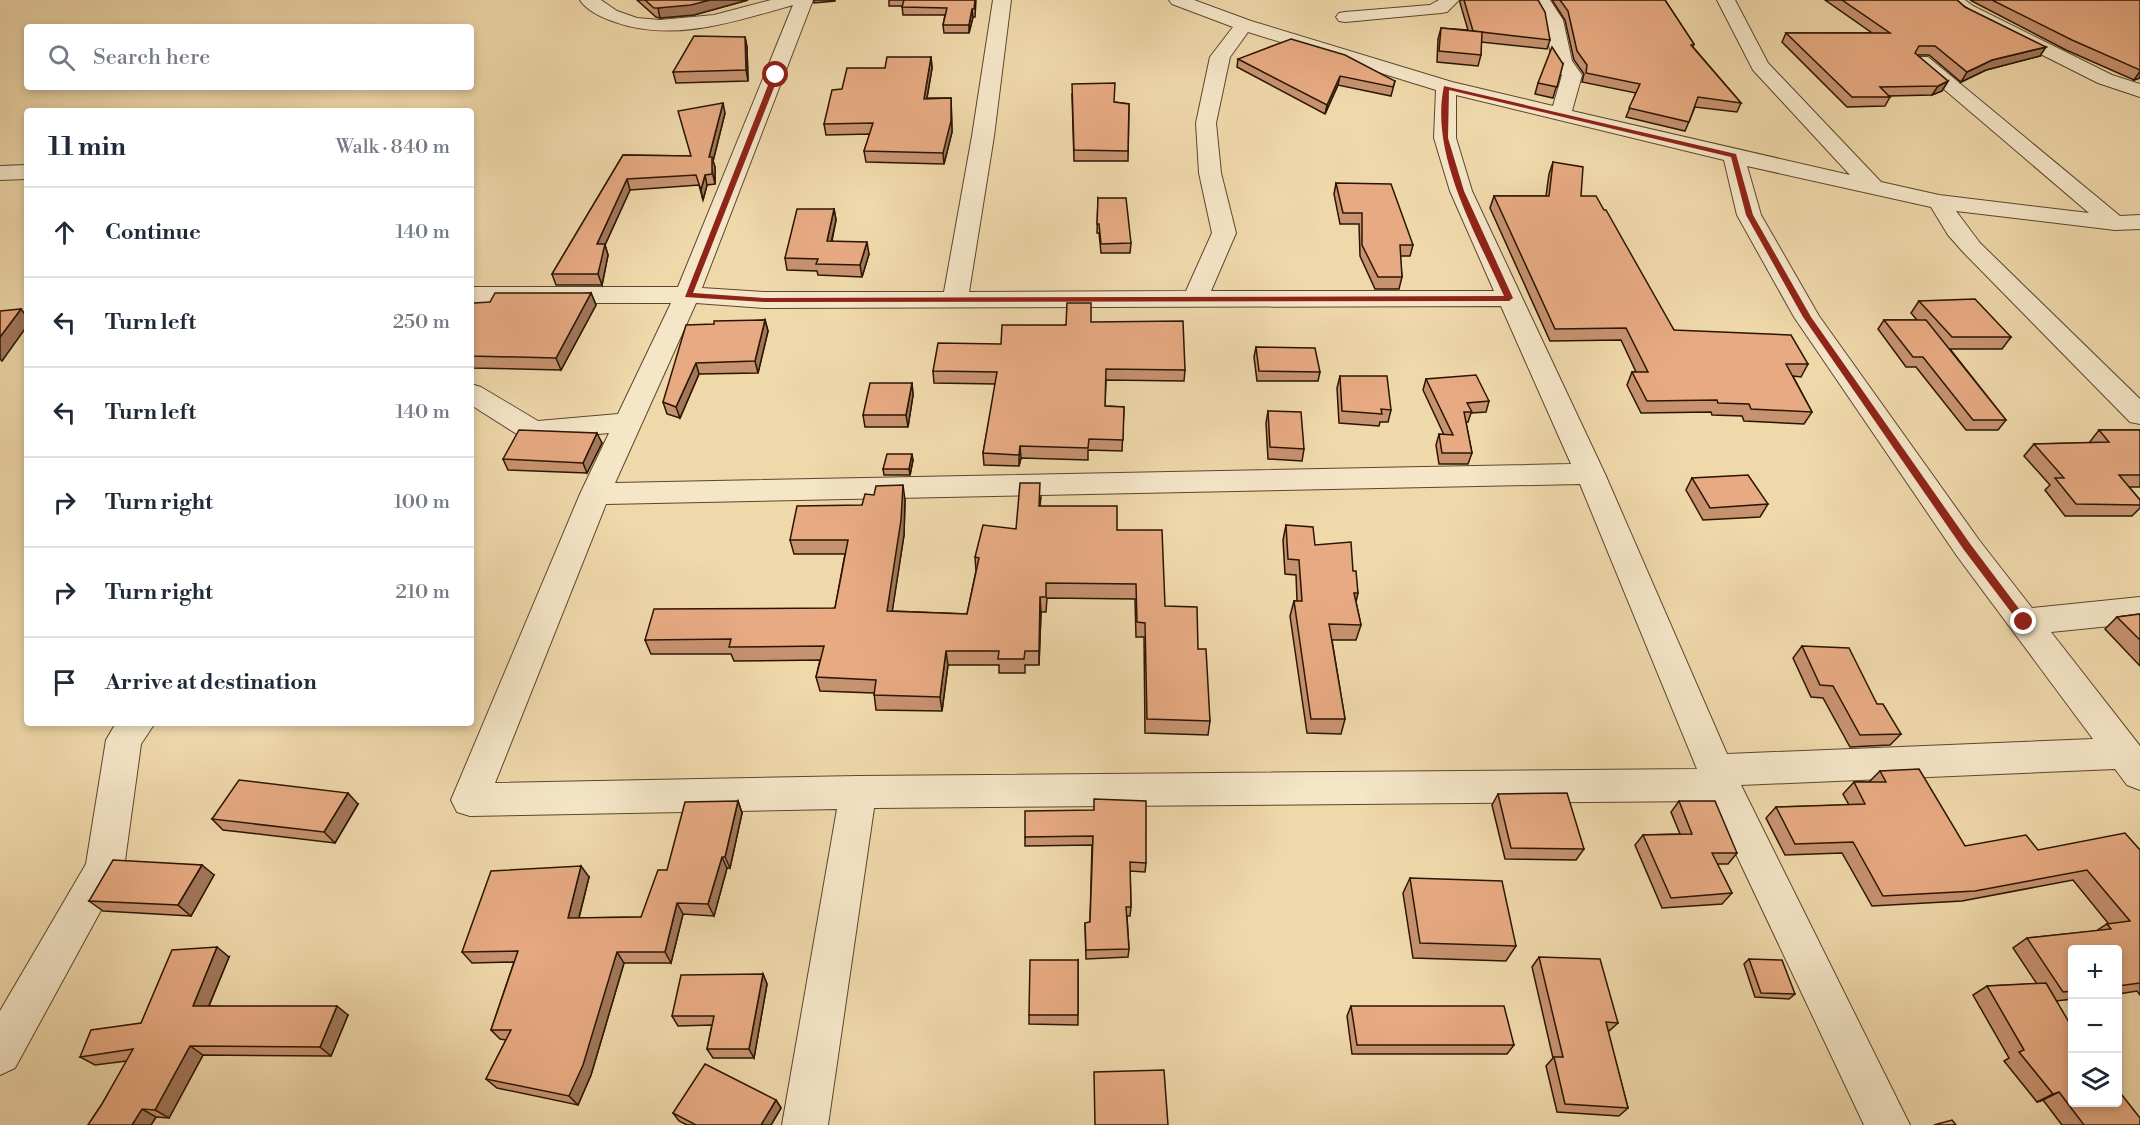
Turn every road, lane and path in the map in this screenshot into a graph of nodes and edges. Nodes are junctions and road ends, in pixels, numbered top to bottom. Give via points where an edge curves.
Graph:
1 (589, 0) edge
2 (791, 0) edge
3 (804, 0) edge
4 (1002, 0) edge
5 (1178, 0) edge
6 (1450, 0) edge
7 (1536, 0) edge
8 (1726, 0) edge
9 (1954, 0) edge
10 (1346, 8) edge
11 (1244, 25) junction
12 (1353, 57) junction
13 (1921, 61) edge
14 (1446, 87) junction
15 (2140, 91) edge
16 (1561, 113) junction
17 (1734, 156) junction
18 (24, 172) edge
19 (0, 173) edge
20 (1874, 187) junction
21 (1939, 202) junction
22 (2140, 222) edge
23 (2115, 223) junction
24 (474, 295) edge
25 (688, 295) junction
26 (1196, 298) junction
27 (1509, 298) junction
28 (955, 299) junction
29 (474, 395) edge
30 (2140, 415) edge
31 (629, 422) junction
32 (1590, 474) junction
33 (595, 494) junction
34 (2140, 610) edge
35 (2024, 622) junction
36 (135, 726) edge
37 (2132, 763) edge
38 (1718, 778) junction
39 (858, 792) junction
40 (0, 1053) edge
41 (805, 1125) edge
42 (1887, 1125) edge

1 - 2 street via 600,10 634,22 680,26
3 - 25 street
4 - 28 street
5 - 11 street
6 - 10 street via 1441,8 1430,10
7 - 16 street via 1554,20 1562,62 1572,75
8 - 20 street via 1760,66
9 - 15 street via 1966,10 2105,79
10 - 12 street
11 - 12 street
11 - 26 street via 1220,57 1206,123 1210,173 1224,233
12 - 14 street
13 - 23 street
14 - 16 street
14 - 27 street via 1445,138 1451,159 1461,191
16 - 17 street
17 - 20 street
17 - 35 street via 1749,215 1807,317
18 - 19 street
20 - 21 street
21 - 23 street
21 - 30 street via 1972,248
22 - 23 street
24 - 25 street
25 - 28 street via 764,300
25 - 31 street
26 - 27 street
26 - 28 street
27 - 32 street
29 - 31 street via 532,431
31 - 33 street
32 - 33 street
32 - 38 street
33 - 39 street via 470,800
34 - 35 street
35 - 37 street
36 - 40 street via 124,740 105,868
37 - 38 street
38 - 39 street
38 - 42 street
39 - 41 street

